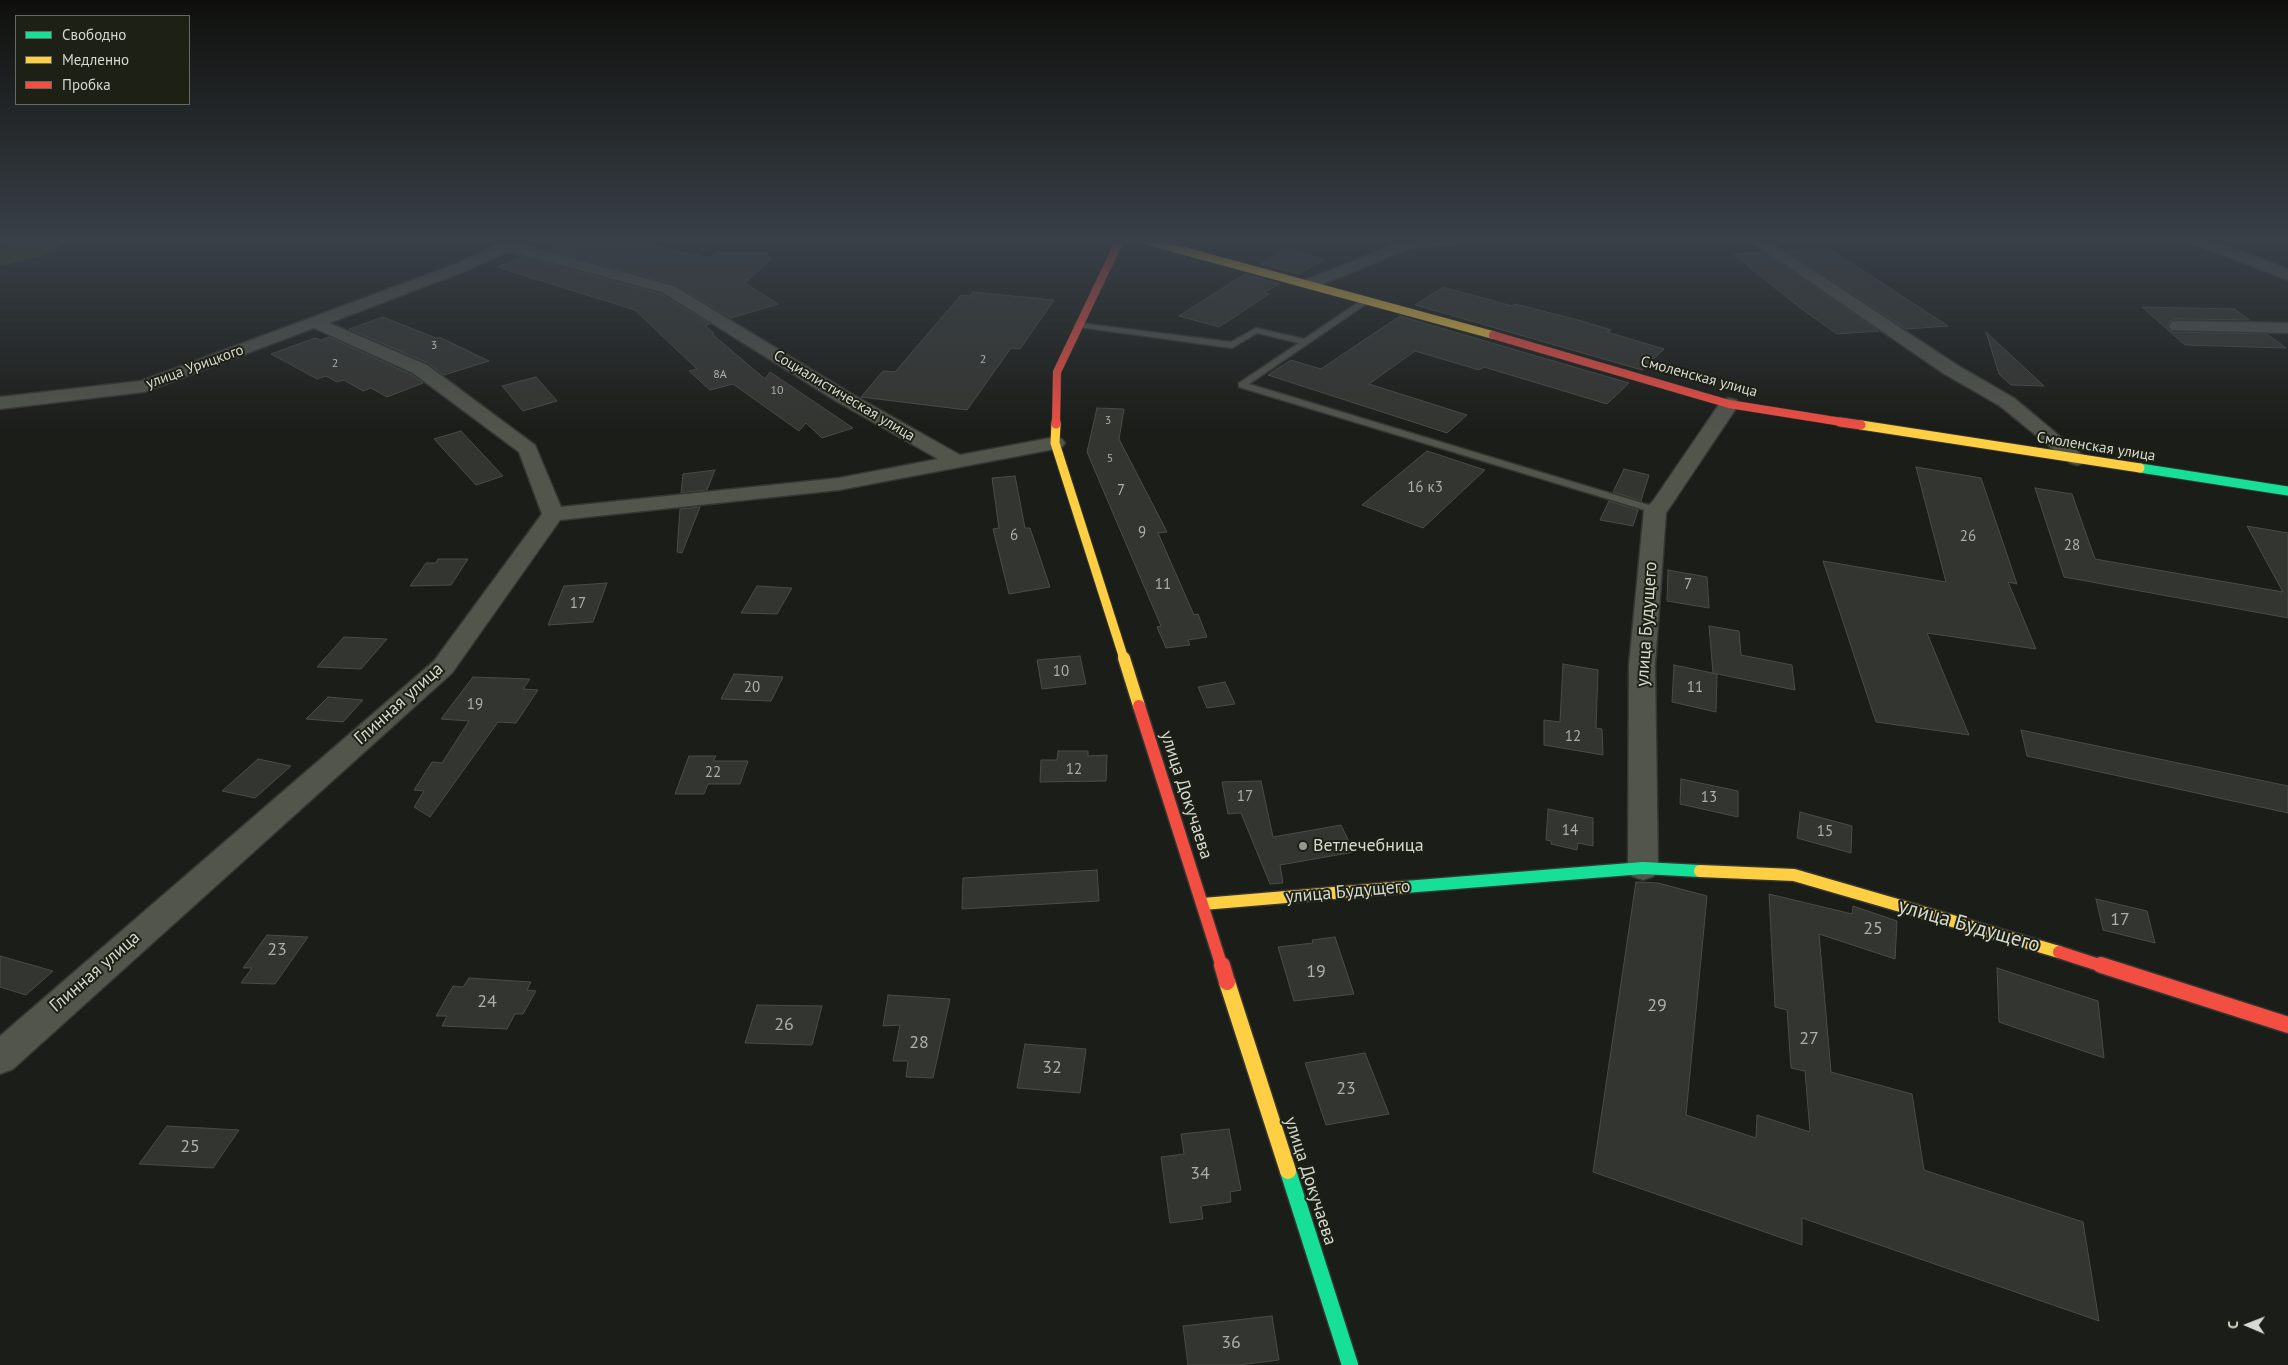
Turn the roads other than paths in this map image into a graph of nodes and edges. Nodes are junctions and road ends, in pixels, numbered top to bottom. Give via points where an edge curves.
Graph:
1 (366, 304) edge
2 (692, 304) edge
3 (1089, 304) edge
4 (1362, 304) edge
5 (1381, 304) edge
6 (1852, 304) edge
7 (316, 323) junction
8 (1079, 325) junction
9 (2178, 326) dead end
10 (2288, 328) edge
11 (1305, 342) junction
12 (0, 403) edge
13 (1729, 404) junction
14 (1054, 443) junction
15 (2077, 459) junction
16 (956, 461) junction
17 (2288, 491) edge
18 (1655, 510) junction
19 (553, 514) junction
20 (1643, 868) junction
21 (1203, 904) junction
22 (2288, 1025) edge
23 (0, 1058) edge
24 (1350, 1365) edge

1 - 7 street, улица Урицкого
2 - 16 street, Социалистическая улица via 843,397
3 - 8 street, улица Докучаева
4 - 11 lane
5 - 13 street, Смоленская улица
6 - 15 street via 1950,369 2007,402
7 - 12 street, улица Урицкого via 144,386
7 - 19 street via 420,369 528,449
8 - 11 lane via 1232,345 1256,330
8 - 14 street, улица Докучаева via 1057,372
9 - 10 street
11 - 18 lane via 1242,385
13 - 15 street, Смоленская улица
13 - 18 street via 1661,506
14 - 16 street
14 - 21 street, улица Докучаева
15 - 17 street, Смоленская улица
16 - 19 street via 839,484
18 - 20 street, улица Будущего via 1642,664
19 - 23 street, Глинная улица via 443,667
20 - 21 street, улица Будущего
20 - 22 street, улица Будущего via 1794,876 2067,954
21 - 24 street, улица Докучаева

